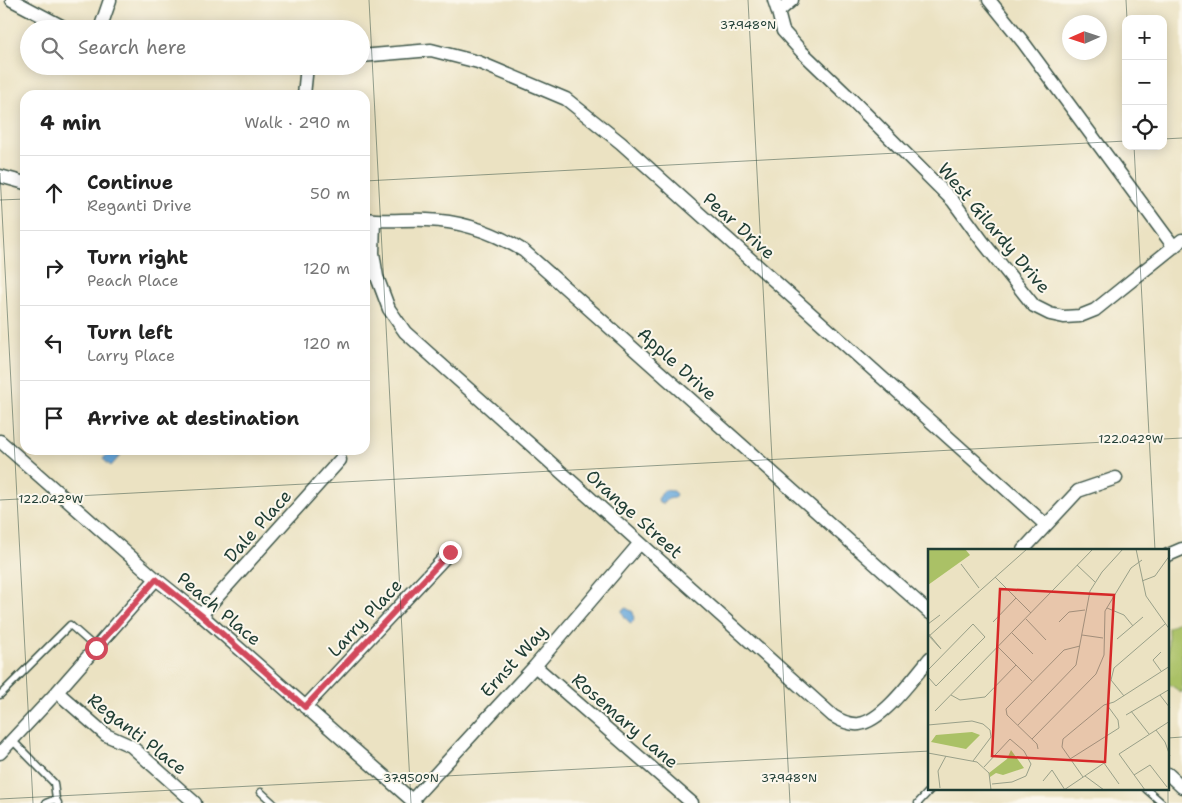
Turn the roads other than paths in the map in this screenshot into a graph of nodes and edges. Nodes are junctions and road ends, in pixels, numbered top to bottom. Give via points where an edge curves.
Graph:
1 (12, 0) edge
2 (110, 0) edge
3 (792, 0) edge
4 (989, 0) edge
5 (776, 6) edge
6 (50, 20) edge
7 (103, 20) edge
8 (370, 55) edge
9 (305, 75) edge
10 (304, 90) edge
11 (0, 176) edge
12 (20, 182) edge
13 (370, 219) edge
14 (1178, 243) edge
15 (0, 441) edge
16 (340, 460) dead end
17 (1116, 478) dead end
18 (1046, 525) junction
19 (640, 543) junction
20 (1024, 549) edge
21 (1182, 549) edge
22 (450, 552) dead end
23 (1170, 554) edge
24 (156, 579) junction
25 (928, 611) edge
26 (201, 615) junction
27 (96, 648) junction
28 (928, 660) edge
29 (535, 666) junction
30 (57, 692) junction
31 (0, 694) edge
32 (305, 707) junction
33 (3, 747) edge
34 (1170, 776) edge
35 (1182, 786) edge
36 (930, 790) edge
37 (1147, 790) edge
38 (261, 792) dead end
39 (57, 801) edge
40 (413, 802) edge
41 (46, 803) edge
42 (195, 803) edge
43 (273, 803) edge
44 (692, 803) edge
45 (918, 803) edge
46 (1162, 803) edge

1 - 6 street
2 - 7 street
3 - 5 street
4 - 14 street
5 - 14 street, West Gilardy Drive via 783,31 795,45 953,201 1034,306 1064,317 1080,316 1095,310
8 - 18 street, Pear Drive via 431,50 478,62 566,99 621,143
9 - 10 street
11 - 12 street
13 - 19 street, Orange Street via 377,277 389,309 406,332
13 - 25 street, Apple Drive via 460,224 507,240 524,251
15 - 24 street, Peach Place
16 - 26 street, Dale Place
17 - 18 street via 1078,491
18 - 20 street
19 - 28 street, Orange Street via 833,716 845,722 857,725 869,722 885,711
19 - 29 street, Ernst Way
21 - 23 street
22 - 32 street, Larry Place
24 - 26 street, Peach Place
24 - 27 street
26 - 32 street, Peach Place
27 - 30 street
27 - 31 lane via 70,625
29 - 40 street, Ernst Way
29 - 44 street, Rosemary Lane
30 - 33 street
30 - 42 street, Reganti Place via 106,735 130,746
32 - 40 street, Peach Place
33 - 39 lane via 54,783
34 - 35 street
36 - 45 lane
37 - 46 lane
38 - 43 lane
39 - 41 lane

